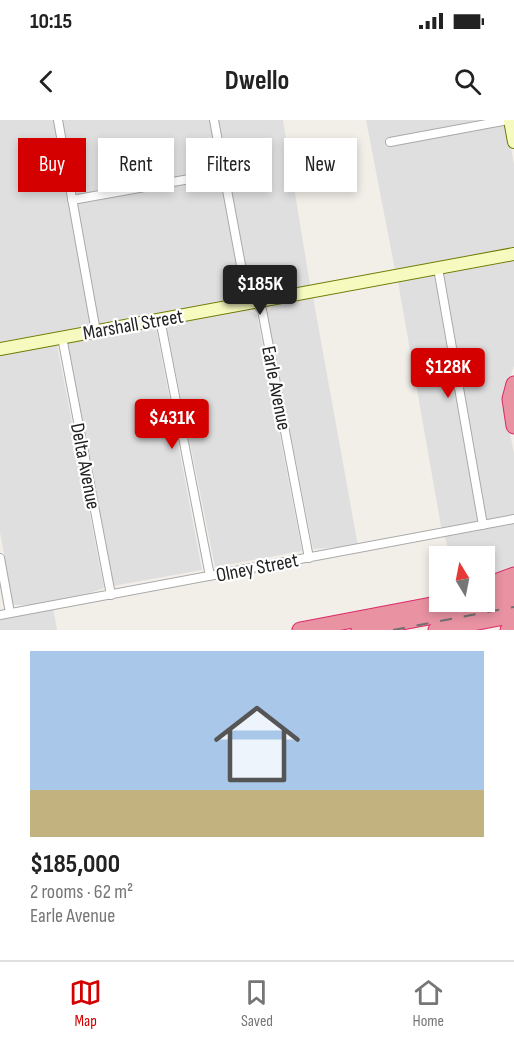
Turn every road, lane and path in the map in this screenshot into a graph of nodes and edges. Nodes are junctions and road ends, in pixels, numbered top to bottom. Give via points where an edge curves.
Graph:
1 (58, 120) edge
2 (214, 120) edge
3 (509, 120) edge
4 (217, 138) edge
5 (390, 142) dead end
6 (514, 142) edge
7 (186, 179) edge
8 (227, 192) edge
9 (72, 200) junction
10 (514, 254) edge
11 (438, 268) junction
12 (256, 302) junction
13 (160, 319) junction
14 (96, 332) junction
15 (62, 338) junction
16 (0, 349) edge
17 (514, 384) edge
18 (514, 426) edge
19 (514, 519) edge
20 (483, 525) junction
21 (0, 558) edge
22 (309, 558) junction
23 (514, 575) edge
24 (210, 576) junction
25 (495, 582) edge
26 (514, 590) edge
27 (495, 593) edge
28 (111, 595) junction
29 (514, 601) edge
30 (429, 605) edge
31 (10, 614) junction
32 (0, 615) edge
33 (514, 615) edge
34 (514, 629) edge
35 (300, 630) edge
36 (358, 630) edge
37 (436, 630) edge
38 (508, 630) edge

1 - 9 street
2 - 4 street, Earle Avenue
3 - 5 street
3 - 6 street
7 - 9 street
8 - 12 street, Earle Avenue via 247,296
9 - 14 street
10 - 11 street, Marshall Street
11 - 12 street, Marshall Street
11 - 20 street
12 - 13 street, Marshall Street
12 - 22 street, Earle Avenue via 262,310
13 - 14 street, Marshall Street
13 - 24 street
14 - 15 street, Marshall Street
15 - 16 street, Marshall Street
15 - 28 street, Delta Avenue
17 - 18 highway via 510,399
19 - 20 street, Olney Street
20 - 22 street, Olney Street
21 - 31 street
22 - 24 street, Olney Street
23 - 25 highway
24 - 28 street, Olney Street
26 - 27 highway
28 - 31 street, Olney Street
29 - 36 highway
30 - 35 highway
31 - 32 street, Olney Street
33 - 37 highway
34 - 38 highway

